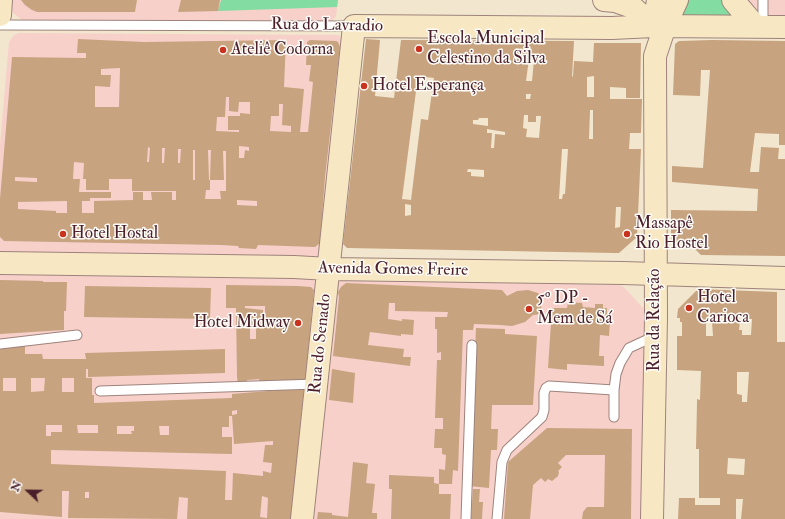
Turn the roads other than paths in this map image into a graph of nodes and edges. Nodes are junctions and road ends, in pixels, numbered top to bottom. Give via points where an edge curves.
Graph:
1 (1, 0) edge
2 (604, 0) edge
3 (658, 0) edge
4 (677, 0) edge
5 (734, 0) edge
6 (763, 0) edge
7 (0, 15) edge
8 (0, 25) edge
9 (354, 26) junction
10 (660, 26) junction
11 (760, 27) junction
12 (785, 27) edge
13 (0, 263) edge
14 (329, 269) junction
15 (655, 274) junction
16 (785, 278) edge
17 (77, 335) dead end
18 (655, 336) junction
19 (0, 344) edge
20 (472, 345) dead end
21 (316, 384) junction
22 (614, 390) junction
23 (100, 391) dead end
24 (614, 417) dead end
25 (302, 519) edge
26 (466, 519) edge
27 (497, 519) edge
28 (652, 519) edge

1 - 7 street
2 - 10 street via 632,7
3 - 10 street
4 - 10 street
5 - 11 street
6 - 11 lane
8 - 9 lane, Rua do Lavradio
9 - 10 street, Rua do Lavradio
9 - 14 street, Rua do Senado
10 - 11 street, Rua do Lavradio
10 - 15 street, Rua da Relação via 655,68
11 - 12 street, Rua do Lavradio
13 - 14 street, Avenida Gomes Freire
14 - 15 street, Avenida Gomes Freire
14 - 21 street, Rua do Senado
15 - 16 street, Avenida Gomes Freire
15 - 18 street, Rua da Relação
17 - 19 lane
18 - 22 lane via 629,348 616,374
18 - 28 street, Rua da Relação
20 - 26 lane
21 - 23 lane
21 - 25 street, Rua do Senado
22 - 24 lane
22 - 27 lane via 549,386 546,388 542,417 507,450 502,462

